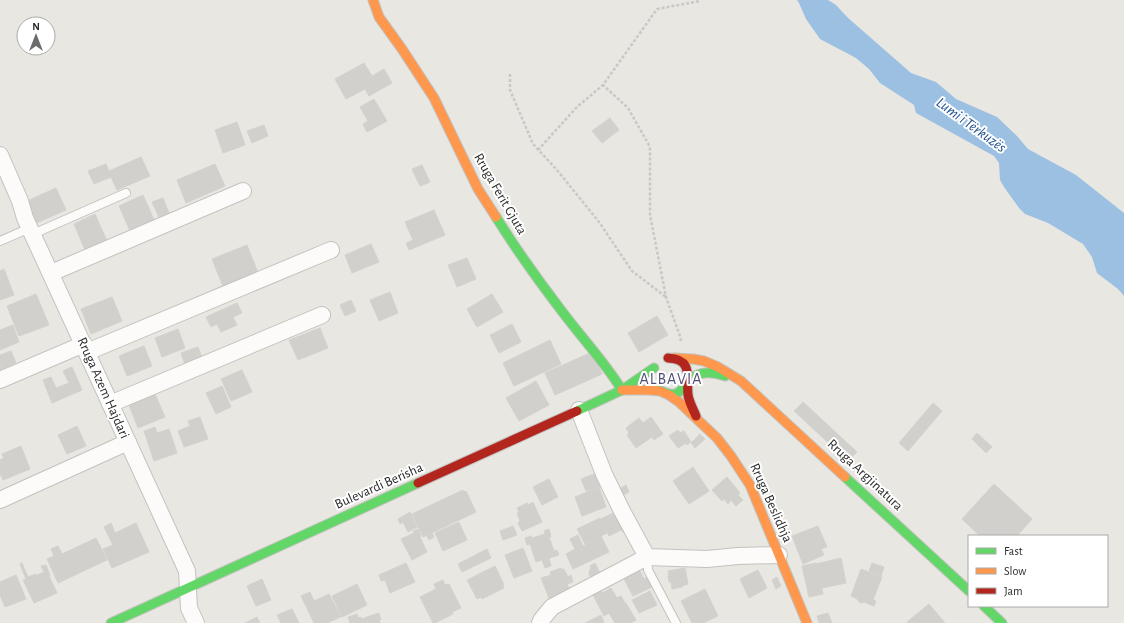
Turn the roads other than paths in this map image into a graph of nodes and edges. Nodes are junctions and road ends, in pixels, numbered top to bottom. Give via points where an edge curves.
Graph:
1 (373, 0) edge
2 (0, 155) edge
3 (243, 191) dead end
4 (126, 193) dead end
5 (32, 231) junction
6 (0, 241) edge
7 (331, 250) dead end
8 (51, 274) junction
9 (322, 315) dead end
10 (85, 348) junction
11 (674, 358) junction
12 (654, 368) junction
13 (0, 380) edge
14 (688, 381) junction
15 (741, 381) junction
16 (622, 390) junction
17 (664, 393) junction
18 (110, 404) junction
19 (579, 410) junction
20 (698, 419) junction
21 (128, 442) junction
22 (0, 500) edge
23 (779, 555) junction
24 (647, 557) junction
25 (188, 588) junction
26 (968, 590) edge
27 (985, 607) edge
28 (111, 623) edge
29 (196, 623) edge
30 (540, 623) edge
31 (676, 623) edge
32 (807, 623) edge
33 (1002, 623) edge

1 - 16 main road, Rruga Ferit Gjuta via 379,17 434,98 478,189 514,246
2 - 5 street, Rruga Azem Hajdari
3 - 8 street
4 - 5 lane
5 - 6 lane
5 - 8 street, Rruga Azem Hajdari
7 - 10 street
8 - 10 street, Rruga Azem Hajdari
9 - 18 street
10 - 13 street
10 - 18 street, Rruga Azem Hajdari
11 - 12 main road via 663,360
11 - 14 main road via 688,369
11 - 15 main road, Rruga Argjinatura via 704,361
12 - 16 main road, Bulevardi Berisha
12 - 17 main road via 655,386
14 - 15 main road, Rruga Argjinatura via 706,372
14 - 17 main road via 682,391
14 - 20 main road via 691,408
15 - 26 main road, Rruga Argjinatura
16 - 17 main road, Rruga Beslidhja via 648,389
16 - 19 main road, Bulevardi Berisha
17 - 20 main road, Rruga Beslidhja via 677,400
18 - 21 street, Rruga Azem Hajdari
19 - 24 street via 604,474
19 - 25 main road, Bulevardi Berisha
20 - 23 main road, Rruga Beslidhja via 741,468
21 - 22 street
21 - 25 street, Rruga Azem Hajdari via 187,571
23 - 24 street via 707,559
23 - 32 main road, Rruga Beslidhja
24 - 30 street via 552,607
24 - 31 lane via 648,570
25 - 28 main road, Bulevardi Berisha
25 - 29 street, Rruga Azem Hajdari via 189,608
27 - 33 main road

